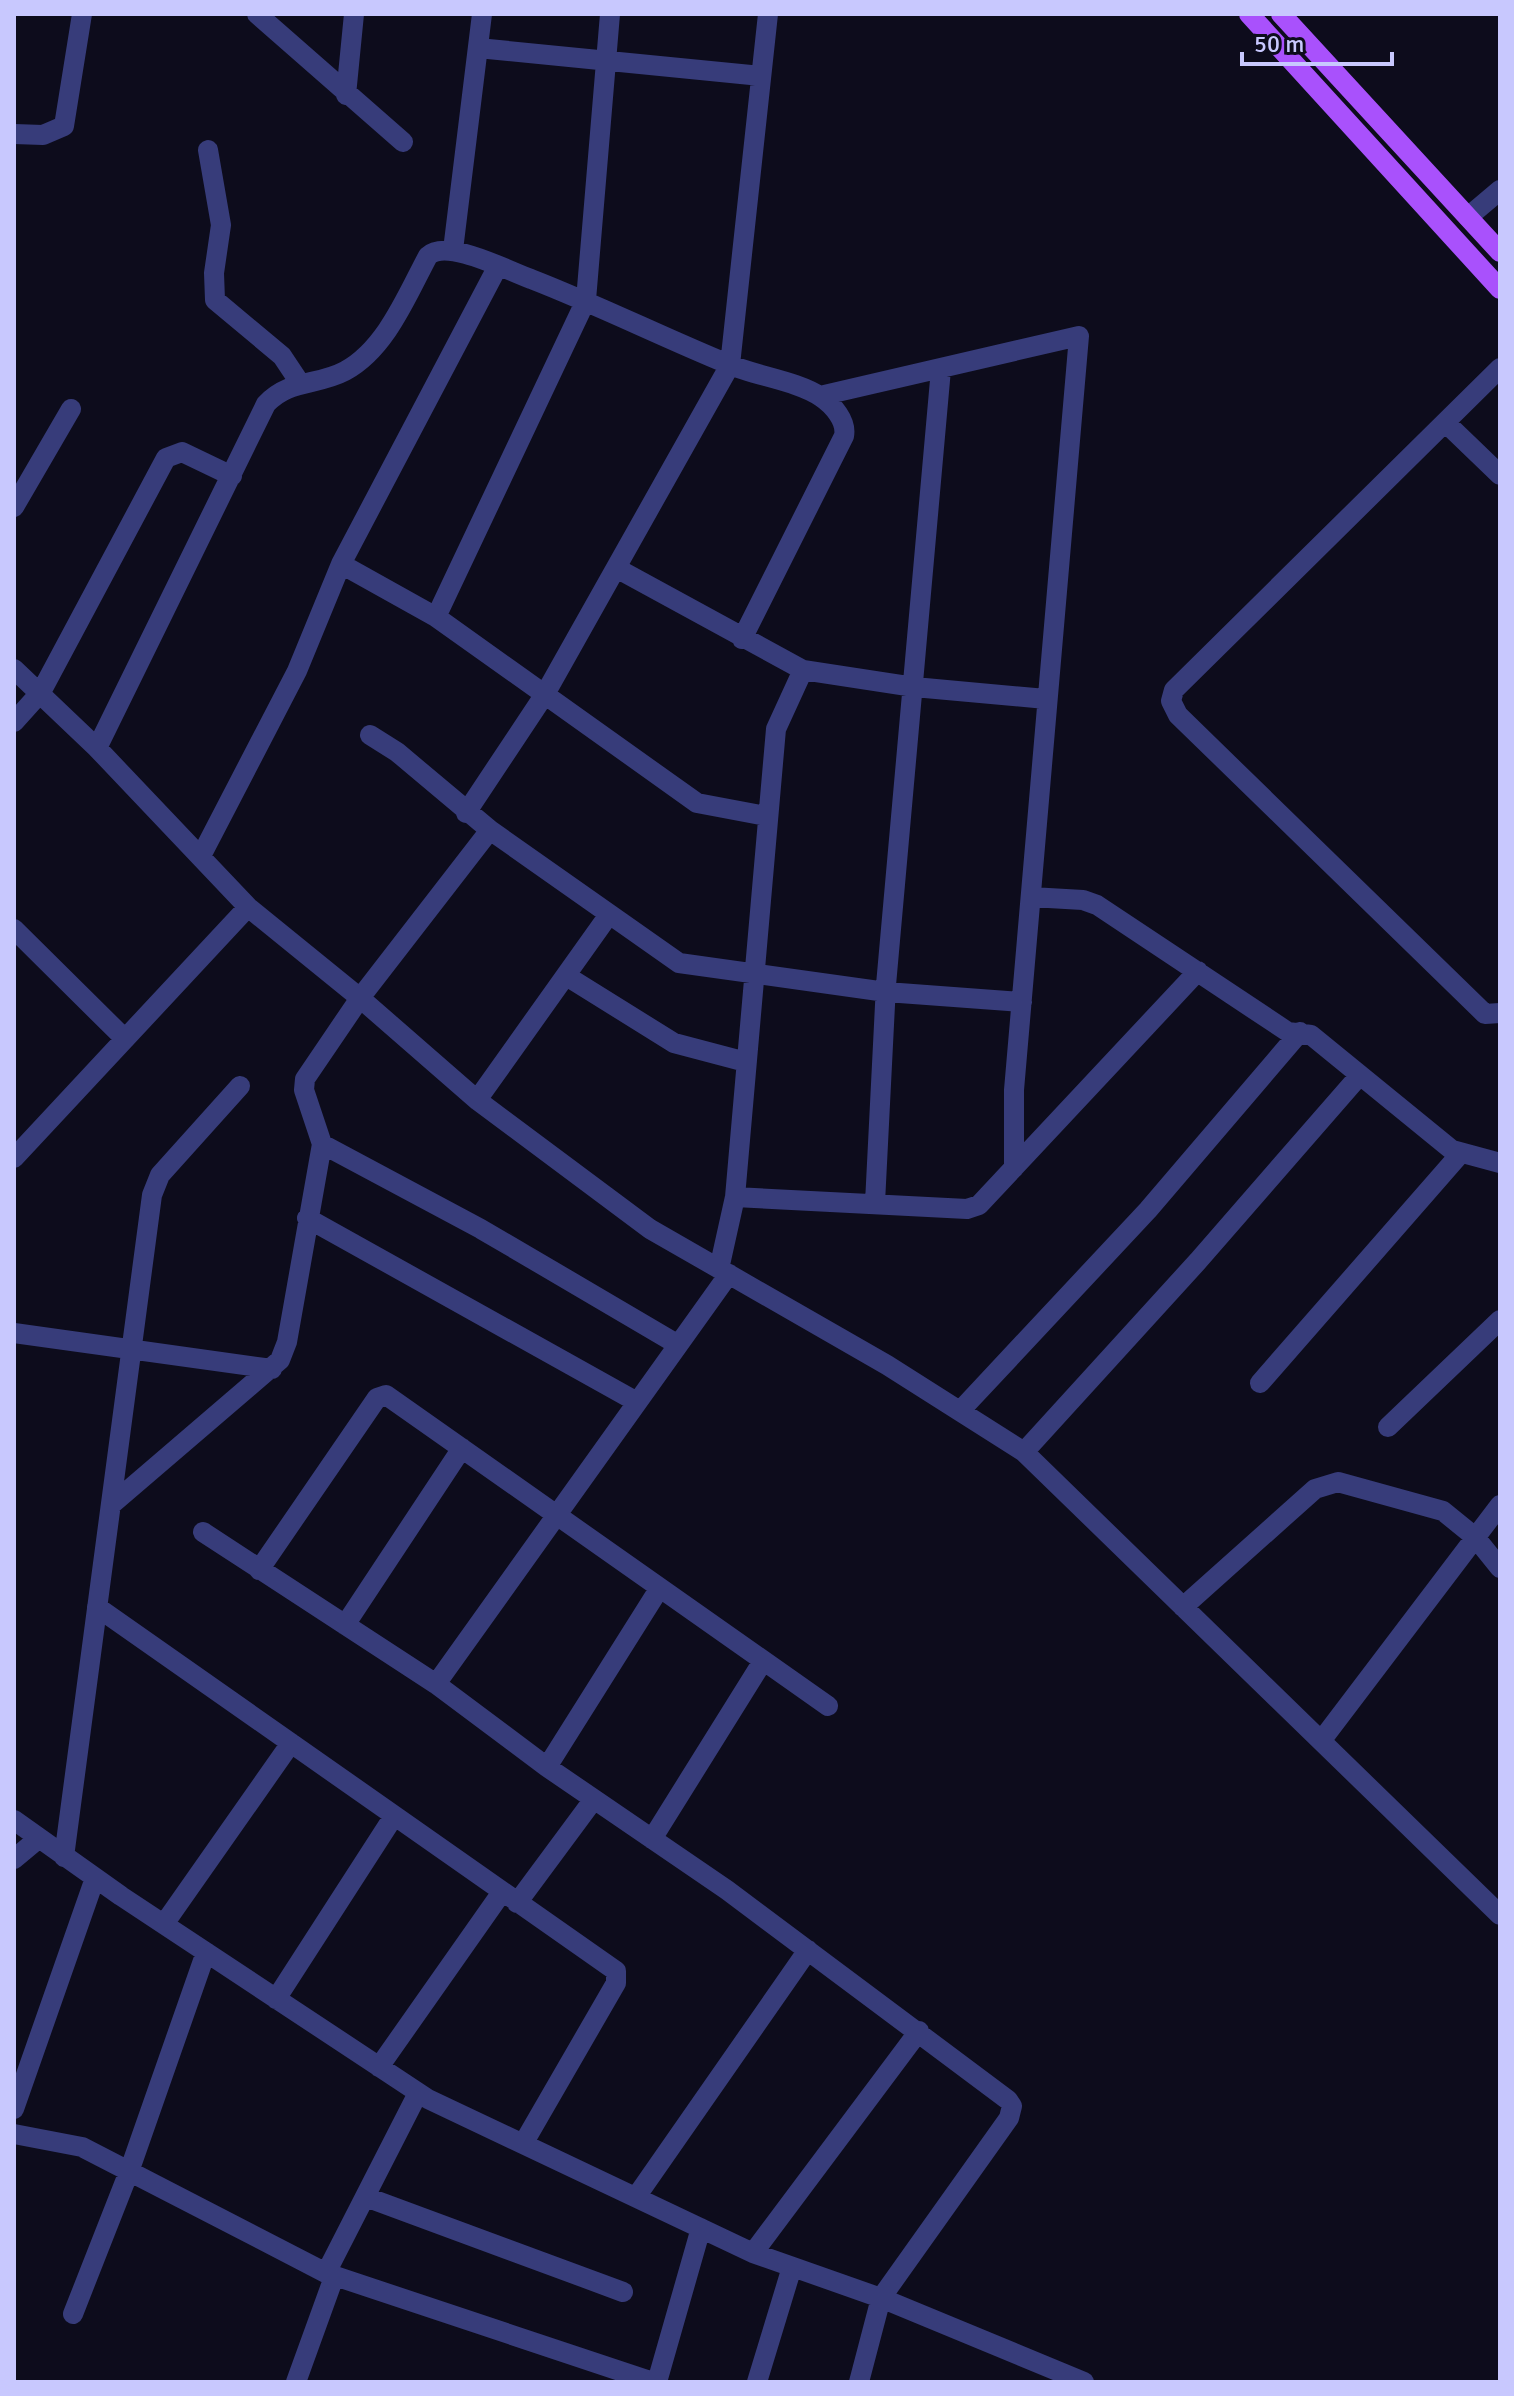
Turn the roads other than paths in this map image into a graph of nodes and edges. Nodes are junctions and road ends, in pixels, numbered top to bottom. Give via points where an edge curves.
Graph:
1 (82, 14) edge
2 (257, 14) edge
3 (354, 14) edge
4 (482, 14) edge
5 (610, 14) edge
6 (768, 14) edge
7 (1249, 14) edge
8 (1281, 14) edge
9 (478, 48) junction
10 (605, 62) junction
11 (761, 76) junction
12 (346, 95) junction
13 (14, 134) edge
14 (403, 142) dead end
15 (208, 150) dead end
16 (1500, 190) edge
17 (1468, 217) junction
18 (453, 250) junction
19 (1500, 252) edge
20 (498, 266) junction
21 (1500, 289) edge
22 (586, 300) junction
23 (730, 365) junction
24 (1500, 368) edge
25 (941, 369) junction
26 (300, 383) junction
27 (820, 396) junction
28 (71, 409) dead end
29 (1446, 423) junction
30 (1500, 475) edge
31 (232, 476) junction
32 (14, 507) edge
33 (341, 564) junction
34 (618, 569) junction
35 (436, 617) junction
36 (742, 639) junction
37 (14, 669) edge
38 (803, 670) junction
39 (914, 687) junction
40 (41, 692) junction
41 (545, 694) junction
42 (1046, 699) junction
43 (14, 722) edge
44 (370, 735) dead end
45 (97, 748) junction
46 (466, 813) junction
47 (766, 816) junction
48 (490, 830) junction
49 (201, 856) junction
50 (1031, 897) junction
51 (248, 907) junction
52 (608, 916) junction
53 (14, 929) edge
54 (1198, 971) junction
55 (753, 974) junction
56 (568, 977) junction
57 (886, 992) junction
58 (360, 998) junction
59 (1022, 1002) junction
60 (1500, 1013) edge
61 (1300, 1032) junction
62 (125, 1039) junction
63 (746, 1062) junction
64 (1360, 1075) junction
65 (240, 1086) dead end
66 (477, 1100) junction
67 (322, 1144) junction
68 (1461, 1153) junction
69 (14, 1158) edge
70 (1500, 1163) edge
71 (1014, 1168) junction
72 (735, 1197) junction
73 (875, 1203) junction
74 (307, 1218) junction
75 (724, 1272) junction
76 (1500, 1321) edge
77 (14, 1333) edge
78 (677, 1344) junction
79 (131, 1352) junction
80 (272, 1369) junction
81 (1260, 1383) dead end
82 (637, 1402) junction
83 (960, 1411) junction
84 (1388, 1427) dead end
85 (462, 1448) junction
86 (1024, 1452) junction
87 (111, 1505) junction
88 (1500, 1505) edge
89 (557, 1514) junction
90 (203, 1532) dead end
91 (1475, 1537) junction
92 (1500, 1568) edge
93 (259, 1570) junction
94 (659, 1589) junction
95 (97, 1607) junction
96 (1183, 1607) junction
97 (345, 1625) junction
98 (763, 1661) junction
99 (436, 1684) junction
100 (828, 1706) dead end
101 (1321, 1741) junction
102 (291, 1743) junction
103 (547, 1767) junction
104 (594, 1799) junction
105 (394, 1816) junction
106 (14, 1820) edge
107 (38, 1839) junction
108 (652, 1839) junction
109 (64, 1857) junction
110 (14, 1859) edge
111 (95, 1878) junction
112 (510, 1897) junction
113 (1500, 1915) edge
114 (164, 1924) junction
115 (808, 1950) junction
116 (206, 1952) junction
117 (276, 1999) junction
118 (919, 2031) junction
119 (379, 2067) junction
120 (418, 2093) junction
121 (14, 2109) edge
122 (14, 2134) edge
123 (523, 2144) junction
124 (130, 2169) junction
125 (366, 2197) junction
126 (636, 2197) junction
127 (701, 2228) junction
128 (753, 2253) junction
129 (792, 2267) junction
130 (330, 2275) junction
131 (623, 2292) dead end
132 (881, 2298) junction
133 (73, 2314) dead end
134 (296, 2382) edge
135 (655, 2382) edge
136 (757, 2382) edge
137 (859, 2382) edge
138 (1084, 2382) edge

1 - 13 street via 64,126 43,135
2 - 12 street
3 - 12 street
4 - 9 street
5 - 10 street
6 - 11 street
7 - 21 main road
8 - 17 main road
9 - 10 street
9 - 18 street
10 - 11 street
10 - 22 street
11 - 23 street
12 - 14 street
15 - 26 street via 221,225 215,300 282,356
16 - 17 street
17 - 19 main road
18 - 20 street
18 - 26 street via 428,256 372,349 344,372
20 - 22 street
20 - 33 street
22 - 23 street
22 - 35 street
23 - 27 street
23 - 34 street
24 - 29 street
25 - 27 street
25 - 39 street
25 - 42 street via 1079,336
26 - 31 street via 279,391 266,404
27 - 36 street via 844,423 844,436
28 - 32 street
29 - 30 street
29 - 60 street via 1174,690 1171,701 1178,715 1485,1014
31 - 40 street via 182,452 166,458
31 - 45 street
33 - 35 street
33 - 49 street via 297,671
34 - 36 street
34 - 41 street
35 - 41 street
36 - 38 street
37 - 40 street
38 - 39 street
38 - 47 street via 778,718
39 - 42 street
39 - 57 street
40 - 43 street
40 - 45 street
41 - 46 street
41 - 47 street via 697,803
42 - 50 street
44 - 46 street
45 - 49 street
46 - 48 street
47 - 55 street
48 - 52 street
48 - 58 street
49 - 51 street
50 - 54 street via 1090,902
50 - 59 street
51 - 58 street
51 - 62 street
52 - 55 street via 679,963
52 - 56 street
53 - 62 street
54 - 61 street via 1288,1032
54 - 71 street
55 - 57 street
55 - 63 street
56 - 63 street via 674,1043
56 - 66 street
57 - 59 street
57 - 73 street
58 - 66 street
58 - 67 street via 303,1084
59 - 71 street
61 - 64 street
61 - 83 street via 1148,1210
62 - 69 street
63 - 72 street
64 - 68 street
64 - 86 street
65 - 79 street via 155,1184
66 - 75 street via 650,1229
67 - 74 street
67 - 78 street
68 - 70 street
68 - 81 street
71 - 73 street via 979,1205 967,1209
72 - 73 street
72 - 75 street
74 - 80 street via 287,1342
74 - 82 street
75 - 78 street
75 - 83 street
76 - 84 street
77 - 79 street
78 - 82 street
79 - 80 street
79 - 87 street
80 - 87 street
82 - 89 street
83 - 86 street
85 - 89 street
85 - 93 street via 390,1396 377,1398
85 - 97 street
86 - 96 street
87 - 95 street
88 - 91 street
89 - 94 street
89 - 99 street
90 - 93 street
91 - 92 street
91 - 96 street via 1443,1511 1328,1483
91 - 101 street
93 - 97 street
94 - 98 street
94 - 103 street
95 - 102 street
95 - 109 street
96 - 101 street
97 - 99 street
98 - 100 street
98 - 108 street
99 - 103 street
101 - 113 street
102 - 105 street
102 - 114 street
103 - 104 street
104 - 108 street
104 - 112 street
105 - 112 street
105 - 117 street
106 - 107 street
107 - 109 street
107 - 110 street
108 - 115 street
109 - 111 street
111 - 114 street
111 - 121 street
112 - 119 street
112 - 123 street via 616,1971 617,1978
114 - 116 street
115 - 118 street
115 - 126 street
116 - 117 street
116 - 124 street
117 - 119 street
118 - 128 street
118 - 132 street via 1008,2100 1012,2111
119 - 120 street
120 - 123 street
120 - 125 street
122 - 124 street via 82,2147
123 - 126 street
124 - 130 street
124 - 133 street
125 - 130 street
125 - 131 street
126 - 127 street
127 - 128 street
127 - 135 street
128 - 129 street
129 - 132 street
129 - 136 street
130 - 134 street
130 - 135 street
132 - 137 street
132 - 138 street

